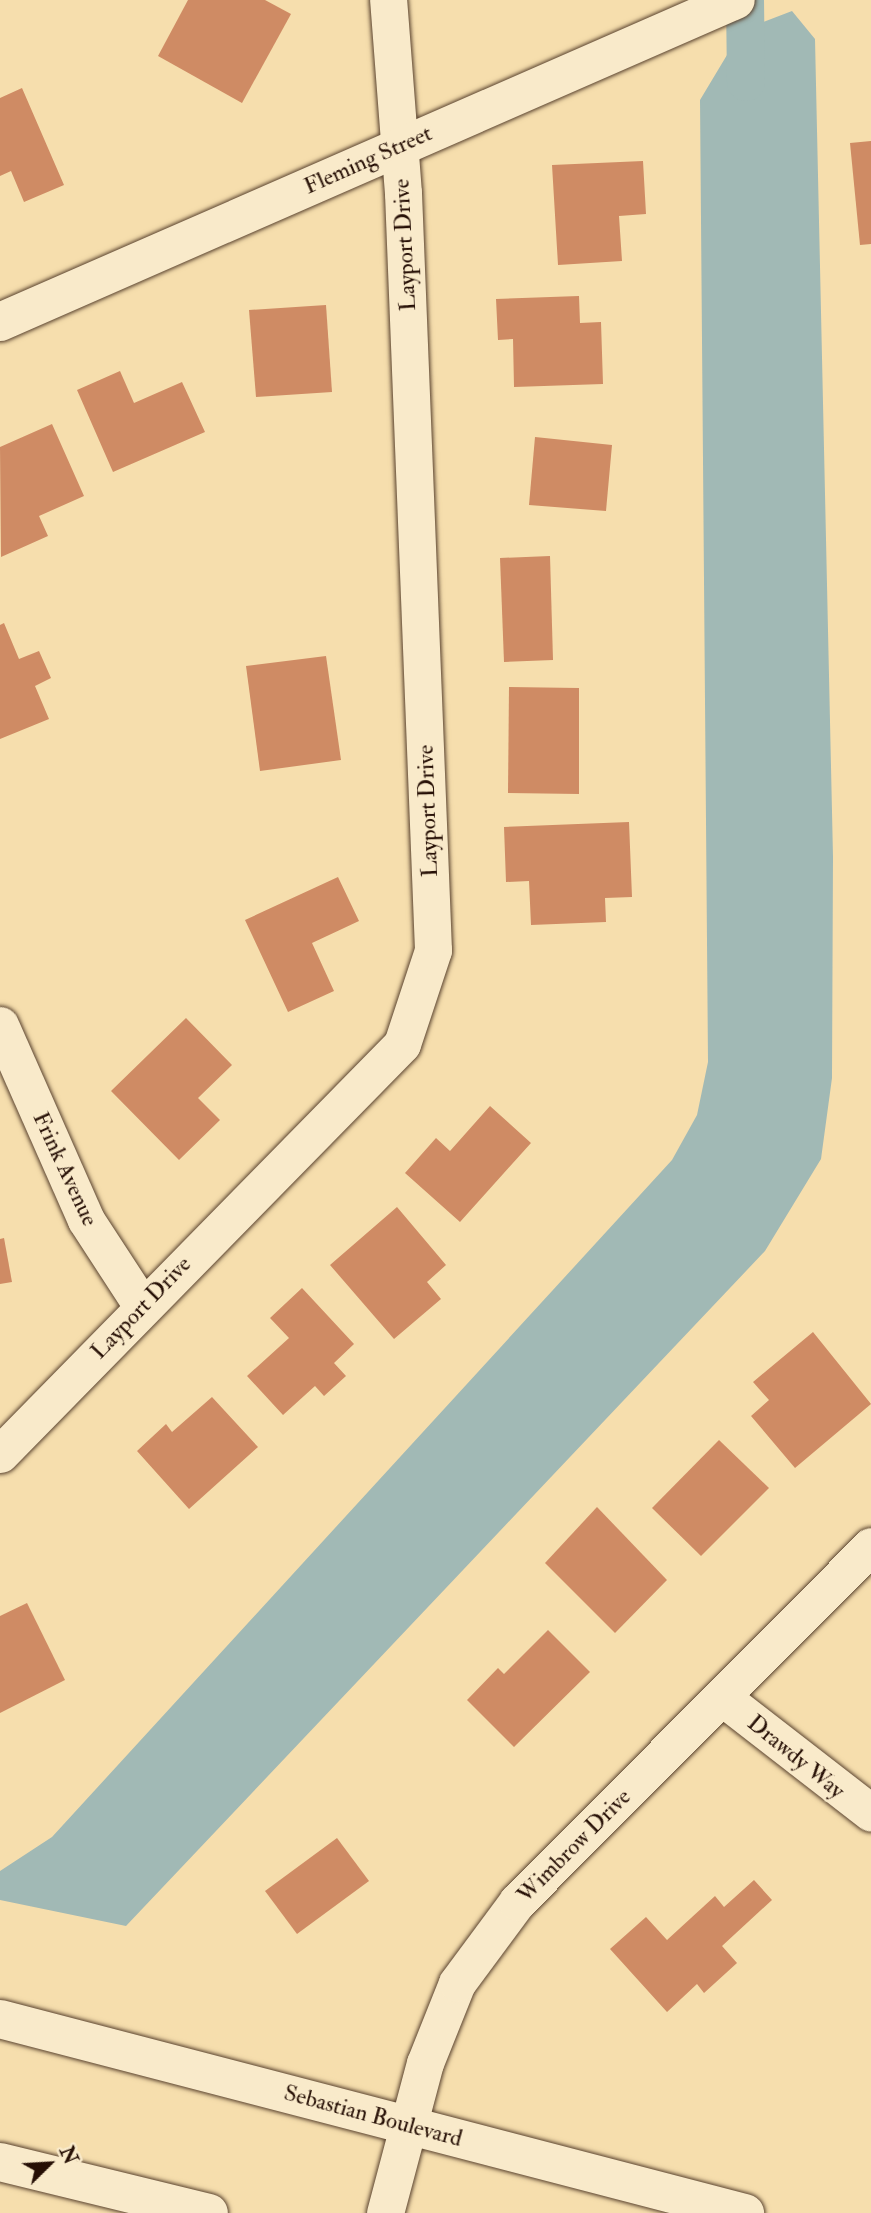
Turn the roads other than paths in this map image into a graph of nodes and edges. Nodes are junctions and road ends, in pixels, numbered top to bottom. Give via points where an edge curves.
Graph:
1 (388, 0) edge
2 (734, 1) edge
3 (400, 145) junction
4 (0, 322) edge
5 (0, 1025) edge
6 (142, 1306) junction
7 (0, 1454) edge
8 (871, 1546) edge
9 (723, 1698) junction
10 (871, 1813) edge
11 (0, 2019) edge
12 (410, 2125) junction
13 (0, 2162) edge
14 (209, 2213) edge
15 (385, 2213) edge
16 (745, 2213) edge

1 - 3 street, Layport Drive
2 - 3 main road, Fleming Street
3 - 4 main road, Fleming Street
3 - 6 street, Layport Drive via 433,950 402,1044
5 - 6 street, Frink Avenue via 86,1220
6 - 7 street, Layport Drive
8 - 9 street, Wimbrow Drive
9 - 10 street, Drawdy Way
9 - 12 street, Wimbrow Drive via 517,1902 457,1983 425,2063
11 - 12 main road, Sebastian Boulevard
12 - 15 street, Wimbrow Drive
12 - 16 main road, Sebastian Boulevard
13 - 14 main road

